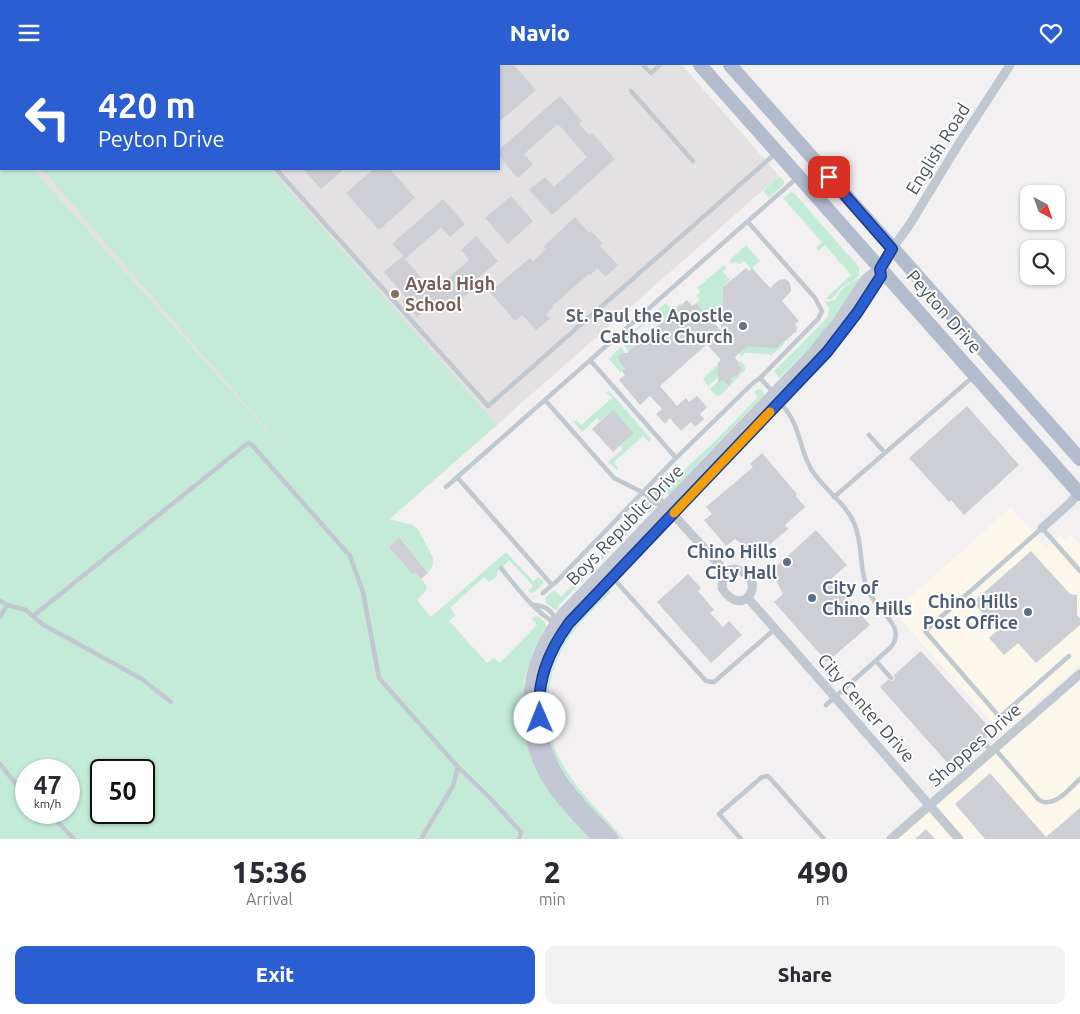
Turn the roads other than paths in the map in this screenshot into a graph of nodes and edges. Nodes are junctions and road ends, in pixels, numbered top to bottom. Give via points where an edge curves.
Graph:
1 (643, 65) edge
2 (660, 65) edge
3 (700, 65) edge
4 (730, 65) edge
5 (1010, 65) edge
6 (631, 91) dead end
7 (777, 152) junction
8 (693, 161) dead end
9 (277, 170) edge
10 (799, 177) junction
11 (748, 222) junction
12 (892, 249) junction
13 (880, 269) junction
14 (590, 360) junction
15 (975, 375) junction
16 (760, 378) junction
17 (778, 398) junction
18 (545, 400) junction
19 (869, 435) dead end
20 (885, 453) junction
21 (676, 458) junction
22 (1080, 459) edge
23 (457, 477) junction
24 (446, 487) dead end
25 (644, 493) junction
26 (1079, 493) edge
27 (834, 497) junction
28 (670, 511) junction
29 (1042, 528) junction
30 (501, 568) dead end
31 (1080, 571) edge
32 (726, 572) junction
33 (609, 574) junction
34 (552, 585) junction
35 (543, 593) dead end
36 (748, 598) junction
37 (0, 601) edge
38 (7, 605) junction
39 (534, 605) junction
40 (33, 616) junction
41 (0, 617) edge
42 (556, 623) junction
43 (775, 629) junction
44 (1069, 656) dead end
45 (876, 661) junction
46 (1080, 674) edge
47 (891, 678) dead end
48 (834, 697) junction
49 (171, 702) dead end
50 (826, 705) dead end
51 (1000, 717) junction
52 (1004, 722) dead end
53 (983, 741) dead end
54 (993, 750) junction
55 (0, 765) edge
56 (458, 767) junction
57 (1080, 779) edge
58 (15, 784) edge
59 (929, 806) junction
60 (60, 824) edge
61 (74, 839) edge
62 (421, 839) edge
63 (519, 839) edge
64 (598, 839) edge
65 (612, 839) edge
66 (741, 839) edge
67 (824, 839) edge
68 (891, 839) edge
69 (959, 839) edge

1 - 2 lane via 651,73
3 - 7 main road, Peyton Drive
4 - 12 main road, Peyton Drive
5 - 12 street, English Road
6 - 8 lane
7 - 9 lane via 488,407
7 - 10 main road, Peyton Drive
10 - 11 lane
10 - 13 main road, Peyton Drive
11 - 14 lane
11 - 16 lane via 814,298 822,314
12 - 13 main road, Boys Republic Drive
12 - 22 main road, Peyton Drive
13 - 15 main road, Peyton Drive
13 - 17 main road, Boys Republic Drive via 866,281
14 - 18 lane
14 - 21 lane
15 - 20 lane
15 - 26 main road, Peyton Drive
16 - 17 lane
16 - 21 lane
17 - 27 lane via 796,426 812,471
17 - 28 main road, Boys Republic Drive
18 - 23 lane
18 - 25 lane via 614,478
19 - 20 lane
20 - 27 lane
21 - 25 lane
23 - 24 lane
23 - 34 lane
25 - 28 lane via 654,503
25 - 28 lane via 652,489
25 - 34 lane
26 - 29 street
27 - 45 lane via 856,526 866,587 896,630 895,643
28 - 32 street
28 - 33 main road, Boys Republic Drive
29 - 31 lane
29 - 51 lane via 925,631
30 - 39 lane
32 - 36 street via 735,569 746,575 752,585
32 - 36 street via 722,581 726,593 736,601
33 - 42 main road, Boys Republic Drive
33 - 43 lane via 710,683
33 - 65 main road, Boys Republic Drive via 557,640 544,670 539,700 543,739 556,770 566,787
34 - 35 lane
36 - 43 street, City Center Drive
37 - 38 lane
38 - 40 lane via 26,610
38 - 41 lane
39 - 42 lane via 537,611
39 - 42 lane via 544,606 553,614
40 - 49 lane via 142,679
40 - 56 lane via 248,443 350,556 363,591 379,677
42 - 64 main road, Boys Republic Drive via 541,648 532,673 528,700 532,737 551,784
43 - 48 street, City Center Drive
44 - 51 lane
45 - 47 lane
45 - 48 lane
46 - 54 street, Shoppes Drive
48 - 50 lane
48 - 59 street, City Center Drive
51 - 52 lane
53 - 54 lane
54 - 57 lane via 1044,803 1056,800
54 - 59 street, Shoppes Drive
55 - 58 lane
56 - 62 lane via 453,786
56 - 63 lane via 521,832
59 - 68 street, Shoppes Drive
59 - 69 street, City Center Drive
60 - 61 lane
66 - 67 lane via 719,814 762,777 768,776

